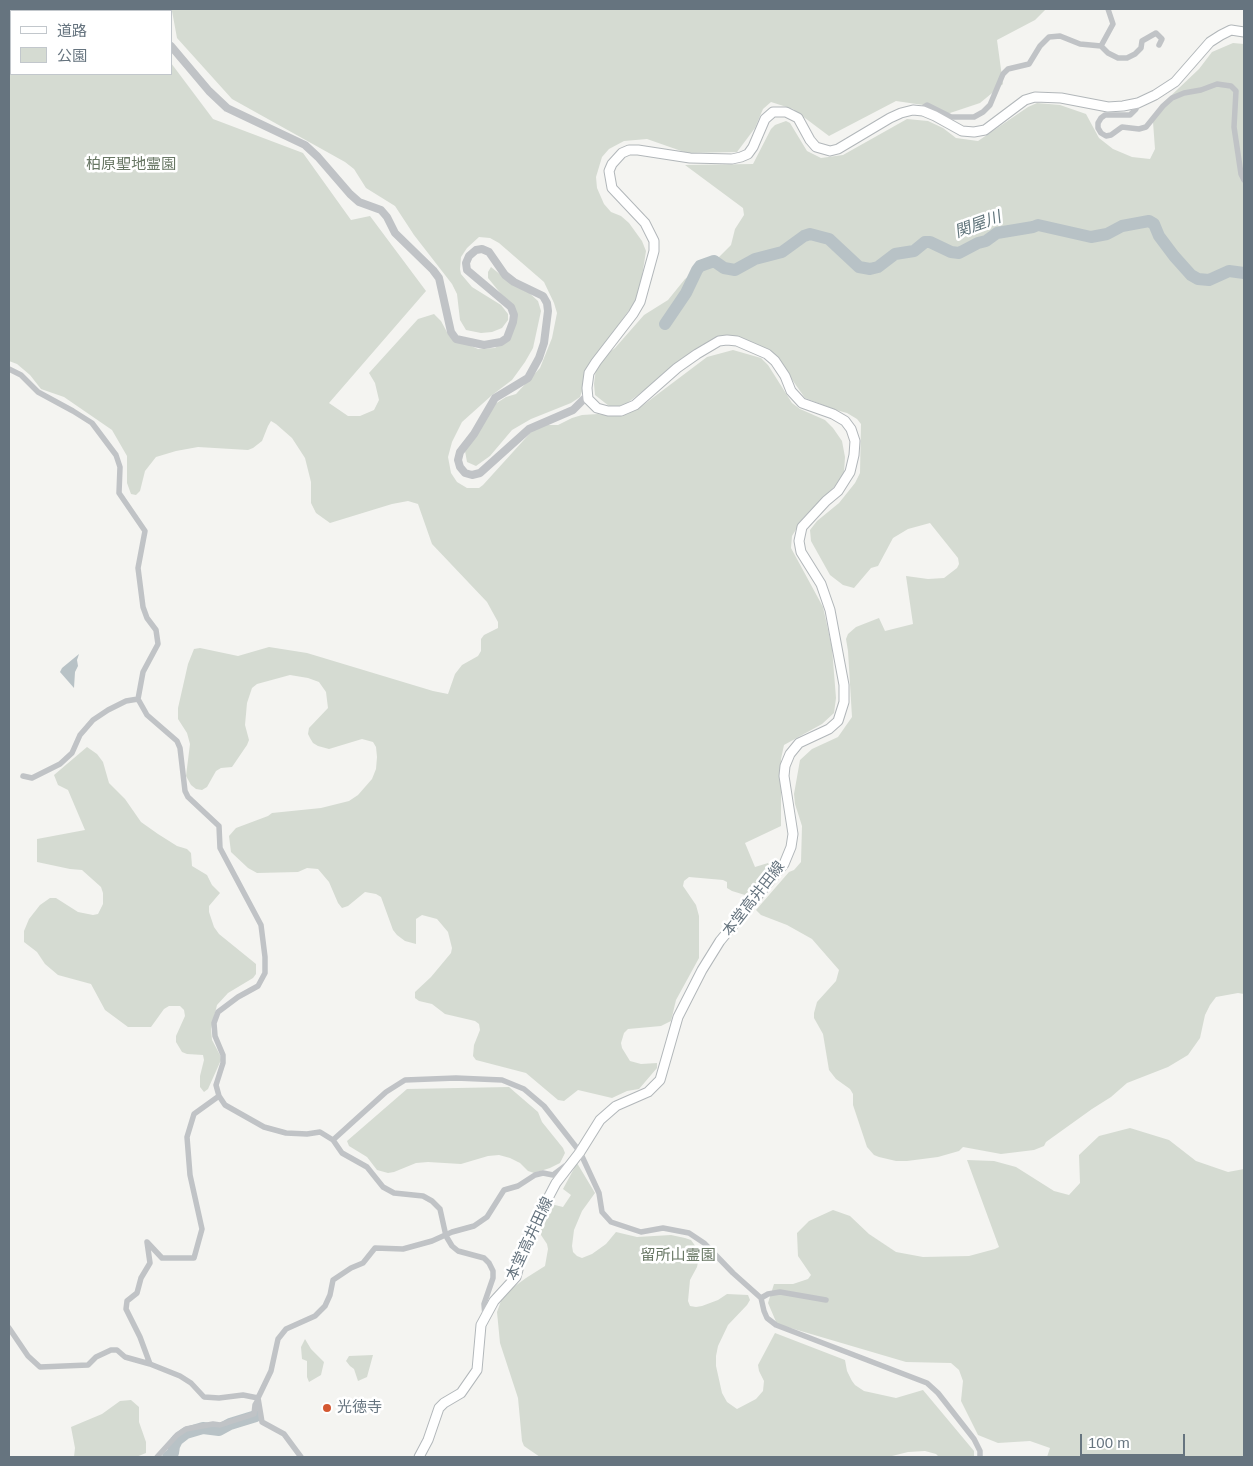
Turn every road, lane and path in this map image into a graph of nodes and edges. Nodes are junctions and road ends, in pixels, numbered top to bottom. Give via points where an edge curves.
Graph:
1 (1108, 9) edge
2 (1244, 32) edge
3 (1159, 45) dead end
4 (1101, 46) junction
5 (172, 47) edge
6 (1138, 103) junction
7 (923, 112) junction
8 (1244, 180) edge
9 (9, 369) edge
10 (588, 396) junction
11 (138, 699) junction
12 (23, 776) dead end
13 (219, 1096) junction
14 (333, 1140) junction
15 (580, 1152) junction
16 (571, 1164) junction
17 (446, 1236) junction
18 (761, 1298) junction
19 (826, 1300) dead end
20 (485, 1317) junction
21 (9, 1328) edge
22 (150, 1364) junction
23 (258, 1399) junction
24 (157, 1457) edge
25 (301, 1457) edge
26 (419, 1457) edge
27 (980, 1457) edge

1 - 4 street via 1113,24
2 - 6 main road via 1232,30 1210,42 1174,82
3 - 4 street via 1162,39 1156,33 1142,41 1141,48 1127,58 1118,58
4 - 7 street via 1080,44 1060,36 1049,37 1029,64 1008,69 1003,74 990,105 983,112 974,117 951,117 927,105
5 - 10 street via 227,108 305,145 359,202 381,210 395,233 439,278 451,332 456,339 484,345 501,342 507,338 513,322 511,307 467,270 469,256 476,250 489,252 504,274 543,296 548,311 539,358 528,378 495,398 460,452 458,460 464,473 480,473 529,429 573,410
6 - 7 main road via 1108,107 1062,98 1035,97 1025,100 985,130 974,132 962,131
6 - 8 street via 1130,115 1105,115 1101,118 1098,123 1101,133 1106,136 1122,127 1146,127 1172,98 1217,84 1231,86 1236,91 1234,127
7 - 10 main road via 901,113 830,151 816,147 798,118 773,112 765,119 753,147 741,157 690,158 638,150 622,153 609,172 612,188 645,223 654,241 654,251 640,302 589,373
9 - 11 street via 38,392 92,423 116,455 120,467 120,493 145,530 138,568 143,607 156,630 158,644 143,672
10 - 15 main road, 本堂高井田線 via 597,408 621,411 635,405 697,354 719,341 737,341 771,358 802,403 845,421 855,441 850,472 838,491 802,527 799,541 801,552 821,584 830,610 843,677 844,702 838,721 829,729 799,743 785,766 793,834 784,864 720,941 702,970 678,1017 660,1080 648,1092 616,1106 600,1120
11 - 12 street via 108,710 93,720 80,735 72,753 60,764 32,778
11 - 13 street via 147,715 177,742 185,791 219,826 220,848 261,925 265,972 258,986 218,1012 214,1023 215,1036 223,1055 216,1085
13 - 14 street via 225,1105 264,1127 286,1133 320,1132
13 - 22 street via 194,1114 187,1137 190,1175 202,1229 194,1258 162,1258 147,1242 150,1263 137,1293 127,1301 126,1309
14 - 15 street via 386,1092 405,1080 502,1080 524,1089 544,1106
14 - 17 street via 342,1153 367,1167 384,1187 394,1193 423,1196 432,1201 440,1209
15 - 16 main road, 本堂高井田線
15 - 18 street via 599,1193 602,1212 611,1222 641,1232 663,1228 689,1233 704,1243
16 - 17 street via 553,1175 535,1175 504,1190 483,1221
16 - 20 main road, 本堂高井田線 via 556,1183 526,1240 516,1276
17 - 20 street via 458,1251 484,1258 493,1271 484,1304
17 - 23 street via 403,1249 375,1248 363,1263 333,1280 325,1306 315,1316 286,1329 278,1339 271,1371
18 - 19 street via 780,1292
18 - 27 street via 768,1318 776,1325 927,1383 974,1439
20 - 26 main road, 本堂高井田線 via 481,1325 477,1370 461,1393 439,1408
21 - 22 street via 40,1368 88,1365 111,1350
22 - 23 street via 180,1376 204,1397 243,1395
23 - 24 street via 254,1414 220,1425 186,1429
23 - 25 street via 262,1422 284,1434

